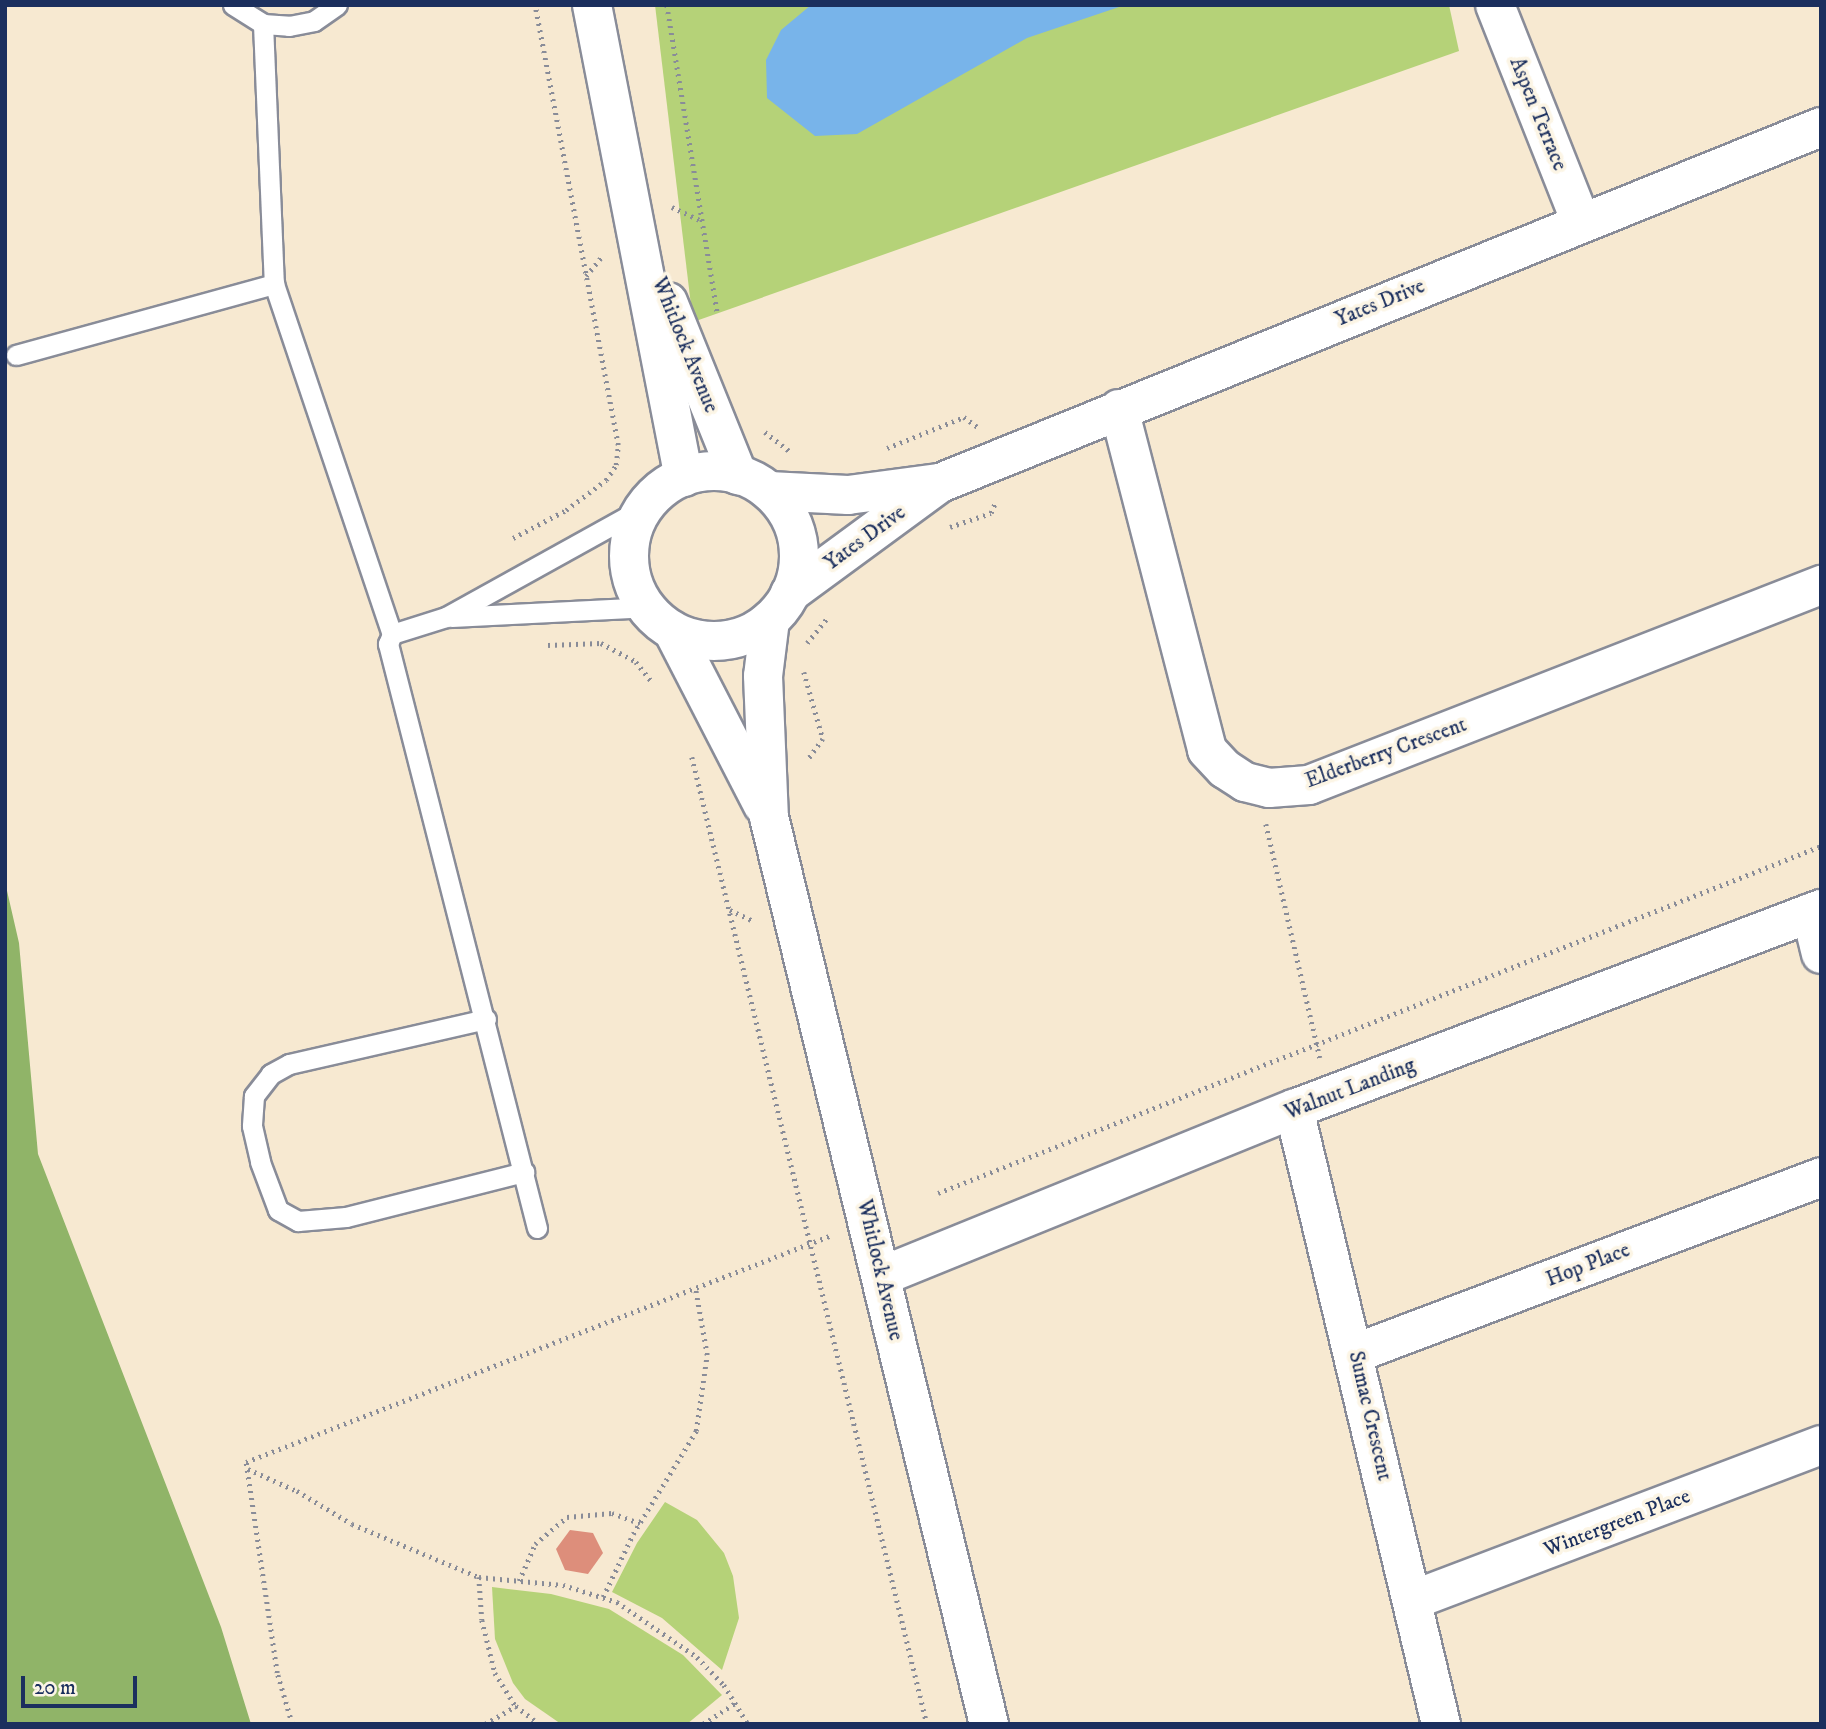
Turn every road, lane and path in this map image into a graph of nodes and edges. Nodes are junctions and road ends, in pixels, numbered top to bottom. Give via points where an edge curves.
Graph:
1 (233, 5) edge
2 (337, 5) edge
3 (535, 5) edge
4 (592, 5) edge
5 (667, 5) edge
6 (1495, 5) edge
7 (263, 24) junction
8 (1821, 127) edge
9 (632, 216) junction
10 (1581, 222) junction
11 (274, 284) junction
12 (719, 319) dead end
13 (16, 355) dead end
14 (1119, 409) junction
15 (964, 417) dead end
16 (764, 429) dead end
17 (873, 454) dead end
18 (803, 460) dead end
19 (684, 477) junction
20 (940, 482) junction
21 (753, 483) junction
22 (646, 506) junction
23 (991, 513) dead end
24 (941, 530) dead end
25 (513, 538) dead end
26 (1821, 584) edge
27 (780, 607) junction
28 (832, 612) dead end
29 (446, 617) junction
30 (660, 619) junction
31 (392, 634) junction
32 (548, 645) dead end
33 (799, 652) dead end
34 (802, 664) dead end
35 (661, 692) dead end
36 (823, 738) dead end
37 (687, 746) dead end
38 (1269, 788) junction
39 (769, 817) junction
40 (1821, 846) edge
41 (1816, 911) edge
42 (1821, 954) edge
43 (486, 1019) junction
44 (1316, 1044) junction
45 (1321, 1065) dead end
46 (1294, 1109) junction
47 (524, 1172) junction
48 (1821, 1177) edge
49 (938, 1194) dead end
50 (869, 1221) junction
51 (537, 1228) dead end
52 (811, 1242) junction
53 (882, 1276) junction
54 (695, 1287) junction
55 (1356, 1353) junction
56 (1821, 1445) edge
57 (247, 1469) junction
58 (640, 1523) junction
59 (479, 1577) junction
60 (519, 1581) junction
61 (603, 1597) junction
62 (1413, 1600) junction
63 (735, 1703) junction
64 (516, 1706) junction
65 (292, 1724) edge
66 (485, 1724) edge
67 (539, 1724) edge
68 (703, 1724) edge
69 (748, 1724) edge
70 (927, 1724) edge
71 (989, 1724) edge
72 (1441, 1724) edge

1 - 7 lane
2 - 7 lane via 314,21 289,26
3 - 25 path via 618,445 616,465 606,480 566,510
4 - 9 street, Whitlock Avenue
5 - 12 path
6 - 10 street, Aspen Terrace
7 - 11 lane
8 - 10 street, Yates Drive
9 - 19 street, Whitlock Avenue
9 - 21 street, Whitlock Avenue
10 - 14 street, Yates Drive
11 - 13 lane
11 - 31 lane
14 - 20 street, Yates Drive
14 - 38 street, Elderberry Crescent via 1208,750 1245,782
15 - 17 path
16 - 18 path via 772,440
19 - 21 street via 706,472
19 - 22 street via 666,486
20 - 21 street, Yates Drive via 848,495
20 - 27 street, Yates Drive
21 - 27 street via 787,513 798,539 799,566
22 - 29 lane
22 - 30 street via 633,533 631,572
23 - 24 path
26 - 38 street, Elderberry Crescent via 1309,785
27 - 30 street via 748,635 723,641 697,640
27 - 39 street, Whitlock Avenue via 763,676
28 - 33 path
29 - 30 lane
29 - 31 lane
30 - 39 street, Whitlock Avenue
31 - 43 lane via 389,659
32 - 35 path via 601,643 636,662
34 - 36 path
37 - 52 path
38 - 44 path via 1266,832
39 - 50 street, Whitlock Avenue
40 - 44 path
41 - 42 street
41 - 46 street, Walnut Landing
43 - 47 lane
43 - 47 lane via 289,1064 271,1074 254,1096 252,1126 260,1162 278,1210 298,1221 346,1217
44 - 45 path
44 - 49 path
46 - 53 street, Walnut Landing
46 - 55 street, Sumac Crescent
47 - 51 lane
48 - 55 street, Hop Place
50 - 52 path
50 - 53 street, Whitlock Avenue
52 - 54 path
52 - 70 path
53 - 71 street, Whitlock Avenue
54 - 57 path via 246,1462
54 - 58 path via 707,1355 696,1432
55 - 62 street, Sumac Crescent
56 - 62 street, Wintergreen Place
57 - 59 path via 297,1491 352,1524
57 - 65 path via 277,1673
58 - 60 path via 612,1513 567,1517 535,1544
58 - 61 path
59 - 60 path
59 - 64 path via 482,1620 495,1673
60 - 61 path via 563,1585
61 - 63 path via 697,1657
62 - 72 street, Sumac Crescent
63 - 68 path
63 - 69 path
64 - 66 path
64 - 67 path

